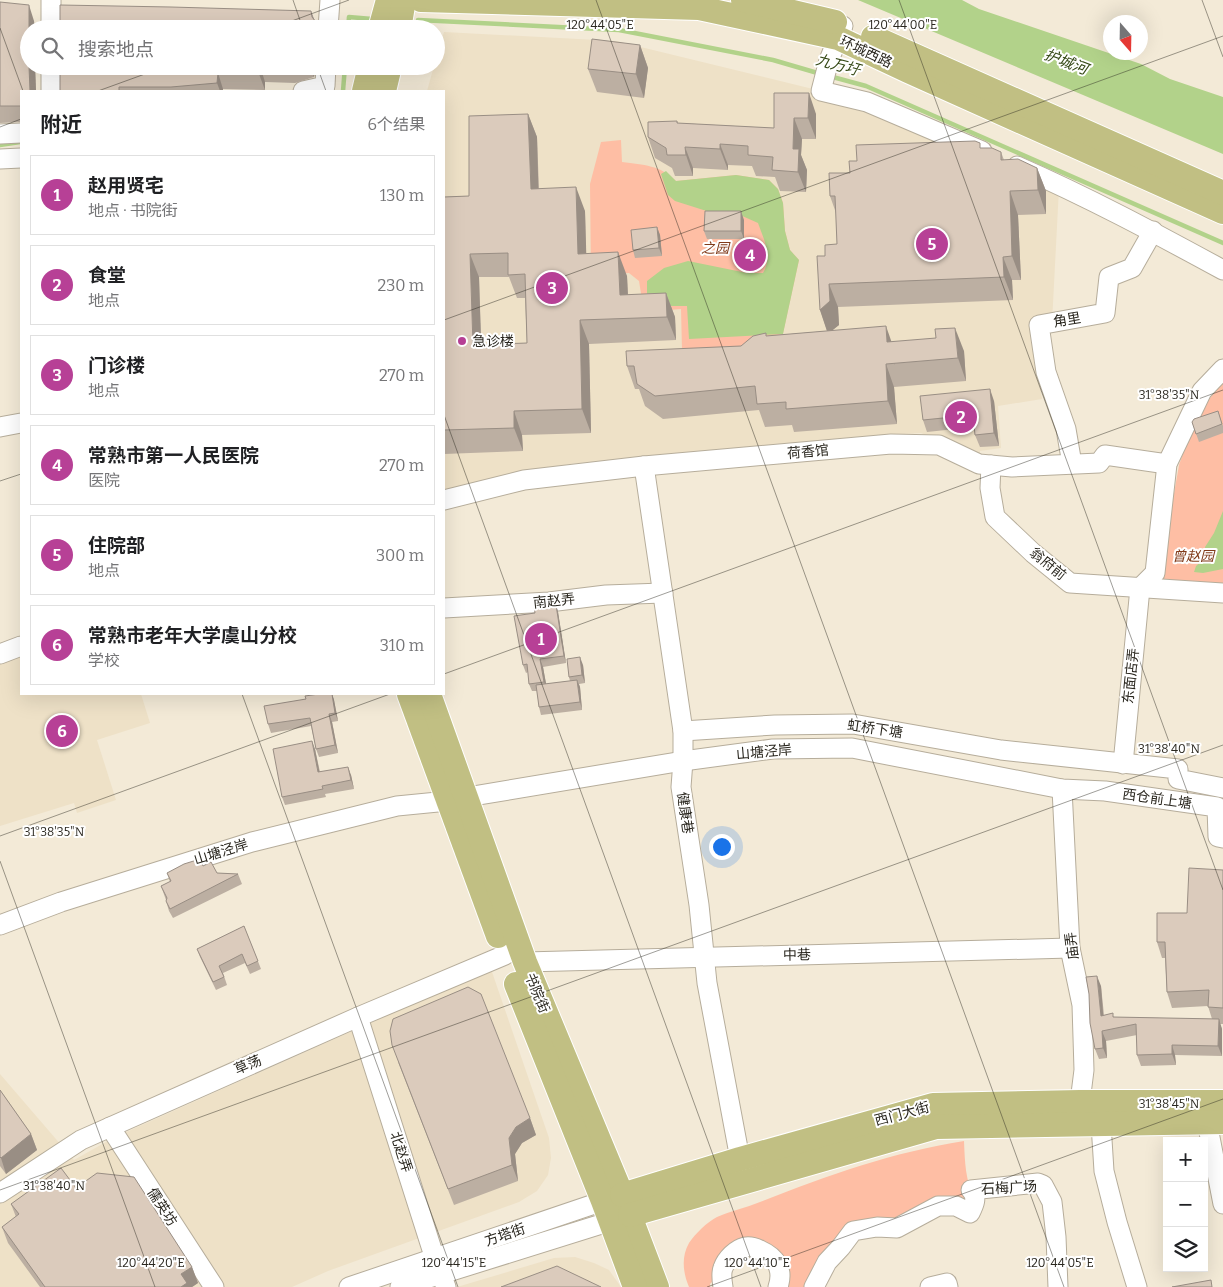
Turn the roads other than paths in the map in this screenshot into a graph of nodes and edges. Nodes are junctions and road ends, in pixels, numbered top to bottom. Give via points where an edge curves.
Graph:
1 (51, 0) edge
2 (330, 0) edge
3 (388, 0) edge
4 (404, 0) edge
5 (421, 0) edge
6 (743, 0) edge
7 (51, 20) edge
8 (329, 20) edge
9 (382, 20) edge
10 (401, 20) edge
11 (841, 31) junction
12 (51, 75) edge
13 (326, 75) edge
14 (368, 75) edge
15 (388, 75) edge
16 (51, 90) edge
17 (307, 90) edge
18 (364, 90) edge
19 (384, 90) edge
20 (20, 132) edge
21 (0, 134) edge
22 (20, 158) edge
23 (0, 159) edge
24 (1223, 193) edge
25 (1223, 212) edge
26 (1153, 232) junction
27 (1223, 270) edge
28 (1223, 368) edge
29 (20, 423) edge
30 (0, 427) edge
31 (1072, 464) junction
32 (1167, 464) junction
33 (644, 466) junction
34 (991, 466) junction
35 (445, 500) edge
36 (1140, 588) junction
37 (663, 593) junction
38 (1223, 593) edge
39 (445, 608) edge
40 (20, 646) edge
41 (0, 654) edge
42 (409, 695) edge
43 (429, 695) edge
44 (683, 732) junction
45 (683, 761) junction
46 (1123, 764) junction
47 (1223, 788) edge
48 (1062, 789) junction
49 (457, 799) junction
50 (1217, 807) junction
51 (1223, 838) edge
52 (0, 925) edge
53 (1070, 948) junction
54 (704, 958) junction
55 (515, 959) junction
56 (358, 1017) junction
57 (1080, 1102) junction
58 (1223, 1102) edge
59 (1215, 1122) edge
60 (1101, 1124) junction
61 (110, 1127) junction
62 (740, 1159) junction
63 (0, 1193) edge
64 (1223, 1204) edge
65 (616, 1209) junction
66 (441, 1274) edge
67 (214, 1287) edge
68 (349, 1287) edge
69 (400, 1287) edge
70 (635, 1287) edge
71 (657, 1287) edge
72 (723, 1287) edge
73 (778, 1287) edge
74 (814, 1287) edge
75 (930, 1287) edge
76 (948, 1287) edge
77 (1058, 1287) edge
78 (1137, 1287) edge

1 - 7 street
2 - 8 street
3 - 9 main road
4 - 10 main road
5 - 11 main road, 环城西路 via 699,8
6 - 11 main road, 环城西路
11 - 24 main road, 环城西路
11 - 25 main road, 环城西路 via 917,75
11 - 26 street via 820,91 867,102 1072,190
12 - 16 street
13 - 17 street via 325,86
14 - 18 main road
15 - 19 main road
20 - 21 street
22 - 23 street
26 - 27 street
26 - 31 street, 角里 via 1132,268 1109,277 1105,313 1039,325 1046,372 1066,429
28 - 32 street via 1202,391
29 - 30 street
31 - 32 street, 荷香馆 via 1099,463 1104,455
31 - 34 street, 荷香馆
32 - 36 street via 1155,573
33 - 34 street, 荷香馆 via 891,444 939,445 979,464
33 - 35 street, 荷香馆 via 524,480
33 - 37 street, 健康巷
34 - 36 street, 翁府前 via 990,488 996,517 1033,553 1070,583
36 - 38 street, 翁府前
36 - 46 street, 东面店弄
37 - 39 street, 南赵弄
37 - 44 street, 健康巷
40 - 41 street
42 - 49 main road, 书院街
43 - 49 main road, 书院街
44 - 45 street, 健康巷
44 - 46 street, 虹桥下塘 via 775,725 853,724 1001,750
45 - 48 street, 山塘泾岸 via 773,749 852,748
45 - 49 street, 山塘泾岸
45 - 54 street, 健康巷 via 681,787
46 - 47 street, 虹桥下塘 via 1178,769 1178,779
47 - 50 street
48 - 50 street, 西仓前上塘 via 1105,791
48 - 53 street, 庙弄
49 - 52 street, 山塘泾岸 via 397,806 252,842 61,902
49 - 55 main road, 书院街
50 - 51 street via 1218,838
53 - 54 street, 中巷
53 - 57 street, 庙弄 via 1082,1005 1084,1070
54 - 55 street, 中巷
54 - 62 street, 健康巷
55 - 56 street, 草荡
55 - 65 main road, 书院街
56 - 61 street, 草荡
56 - 66 street, 北赵弄
57 - 58 main road, 西门大街
57 - 62 main road, 西门大街 via 933,1105
59 - 60 main road, 西门大街
59 - 64 street
60 - 65 main road, 西门大街 via 936,1127
60 - 78 street via 1104,1171
61 - 63 street, 草荡 via 81,1140
61 - 67 street, 儒英坊
62 - 65 main road, 西门大街
65 - 66 street, 方塔街
65 - 70 main road, 书院街
65 - 71 main road, 书院街
66 - 68 street, 方塔街
66 - 69 street, 方塔街
72 - 73 street via 723,1268 733,1252 746,1246 770,1254 778,1263 781,1274
74 - 77 street, 石梅广场 via 827,1262 853,1231 898,1228 938,1206 956,1206 970,1213 976,1200 971,1190 1038,1183 1043,1185 1052,1202
75 - 76 street via 947,1283

